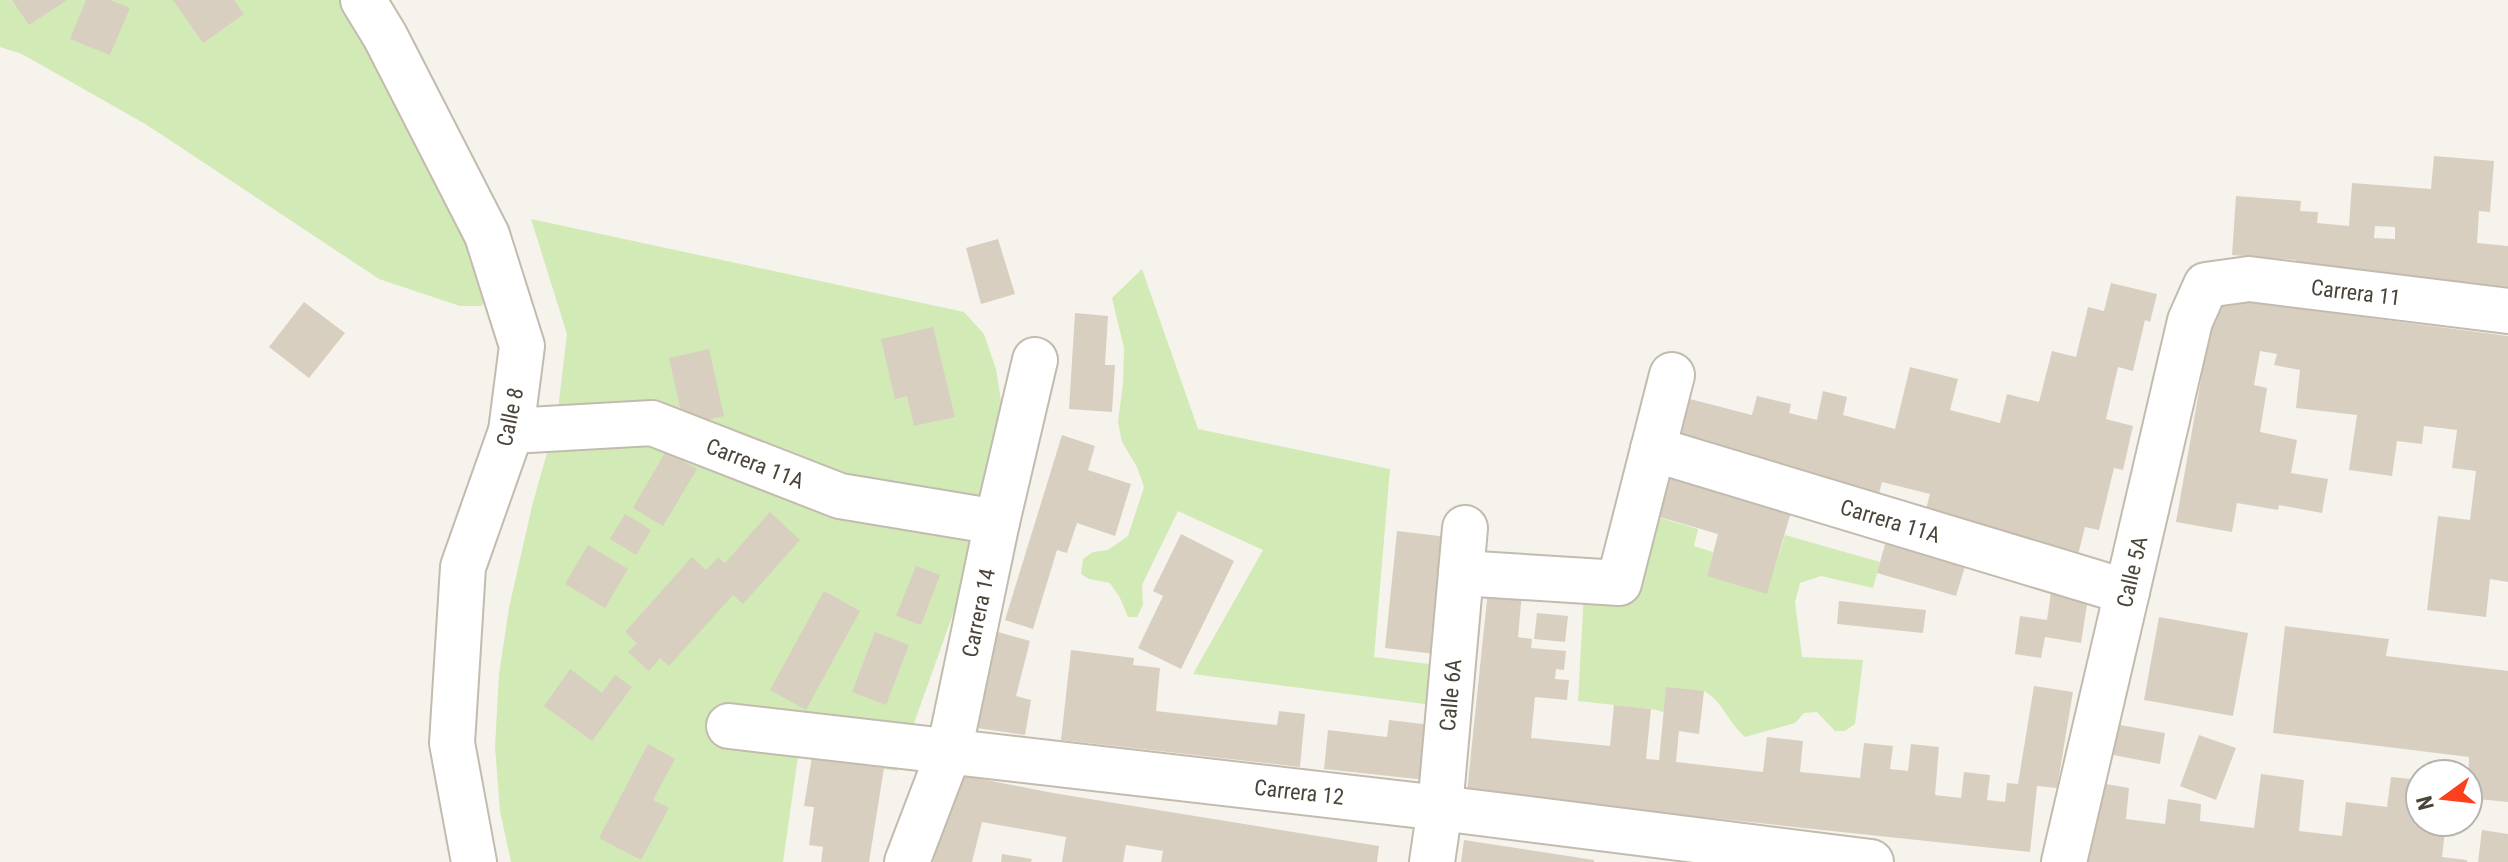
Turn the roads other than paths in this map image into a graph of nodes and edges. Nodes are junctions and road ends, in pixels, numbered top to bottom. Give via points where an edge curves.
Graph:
1 (363, 0) edge
2 (2206, 285) joint
3 (2508, 311) edge
4 (1035, 360) dead end
5 (1672, 375) dead end
6 (511, 431) junction
7 (1653, 449) junction
8 (997, 522) junction
9 (1465, 528) dead end
10 (1461, 573) junction
11 (2127, 592) junction
12 (729, 726) dead end
13 (949, 752) junction
14 (1440, 808) junction
15 (474, 862) edge
16 (907, 862) edge
17 (1432, 862) edge
18 (1871, 862) edge
19 (2064, 862) edge

1 - 6 street, Calle 8 via 487,235 522,346
2 - 3 street, Carrera 11 via 2249,279
2 - 11 street, Calle 5A via 2190,321
4 - 8 street, Carrera 14
5 - 7 street
6 - 8 street, Carrera 11A via 652,423 840,496
6 - 15 street, Calle 8 via 463,567 452,743
7 - 10 street via 1619,583
7 - 11 street, Carrera 11A
8 - 13 street, Carrera 14
9 - 10 street, Calle 6A
10 - 14 street, Calle 6A
11 - 19 street, Calle 5A
12 - 13 street, Carrera 12
13 - 14 street, Carrera 12
13 - 16 street, Carrera 14
14 - 17 street, Calle 6A
14 - 18 street, Carrera 12

